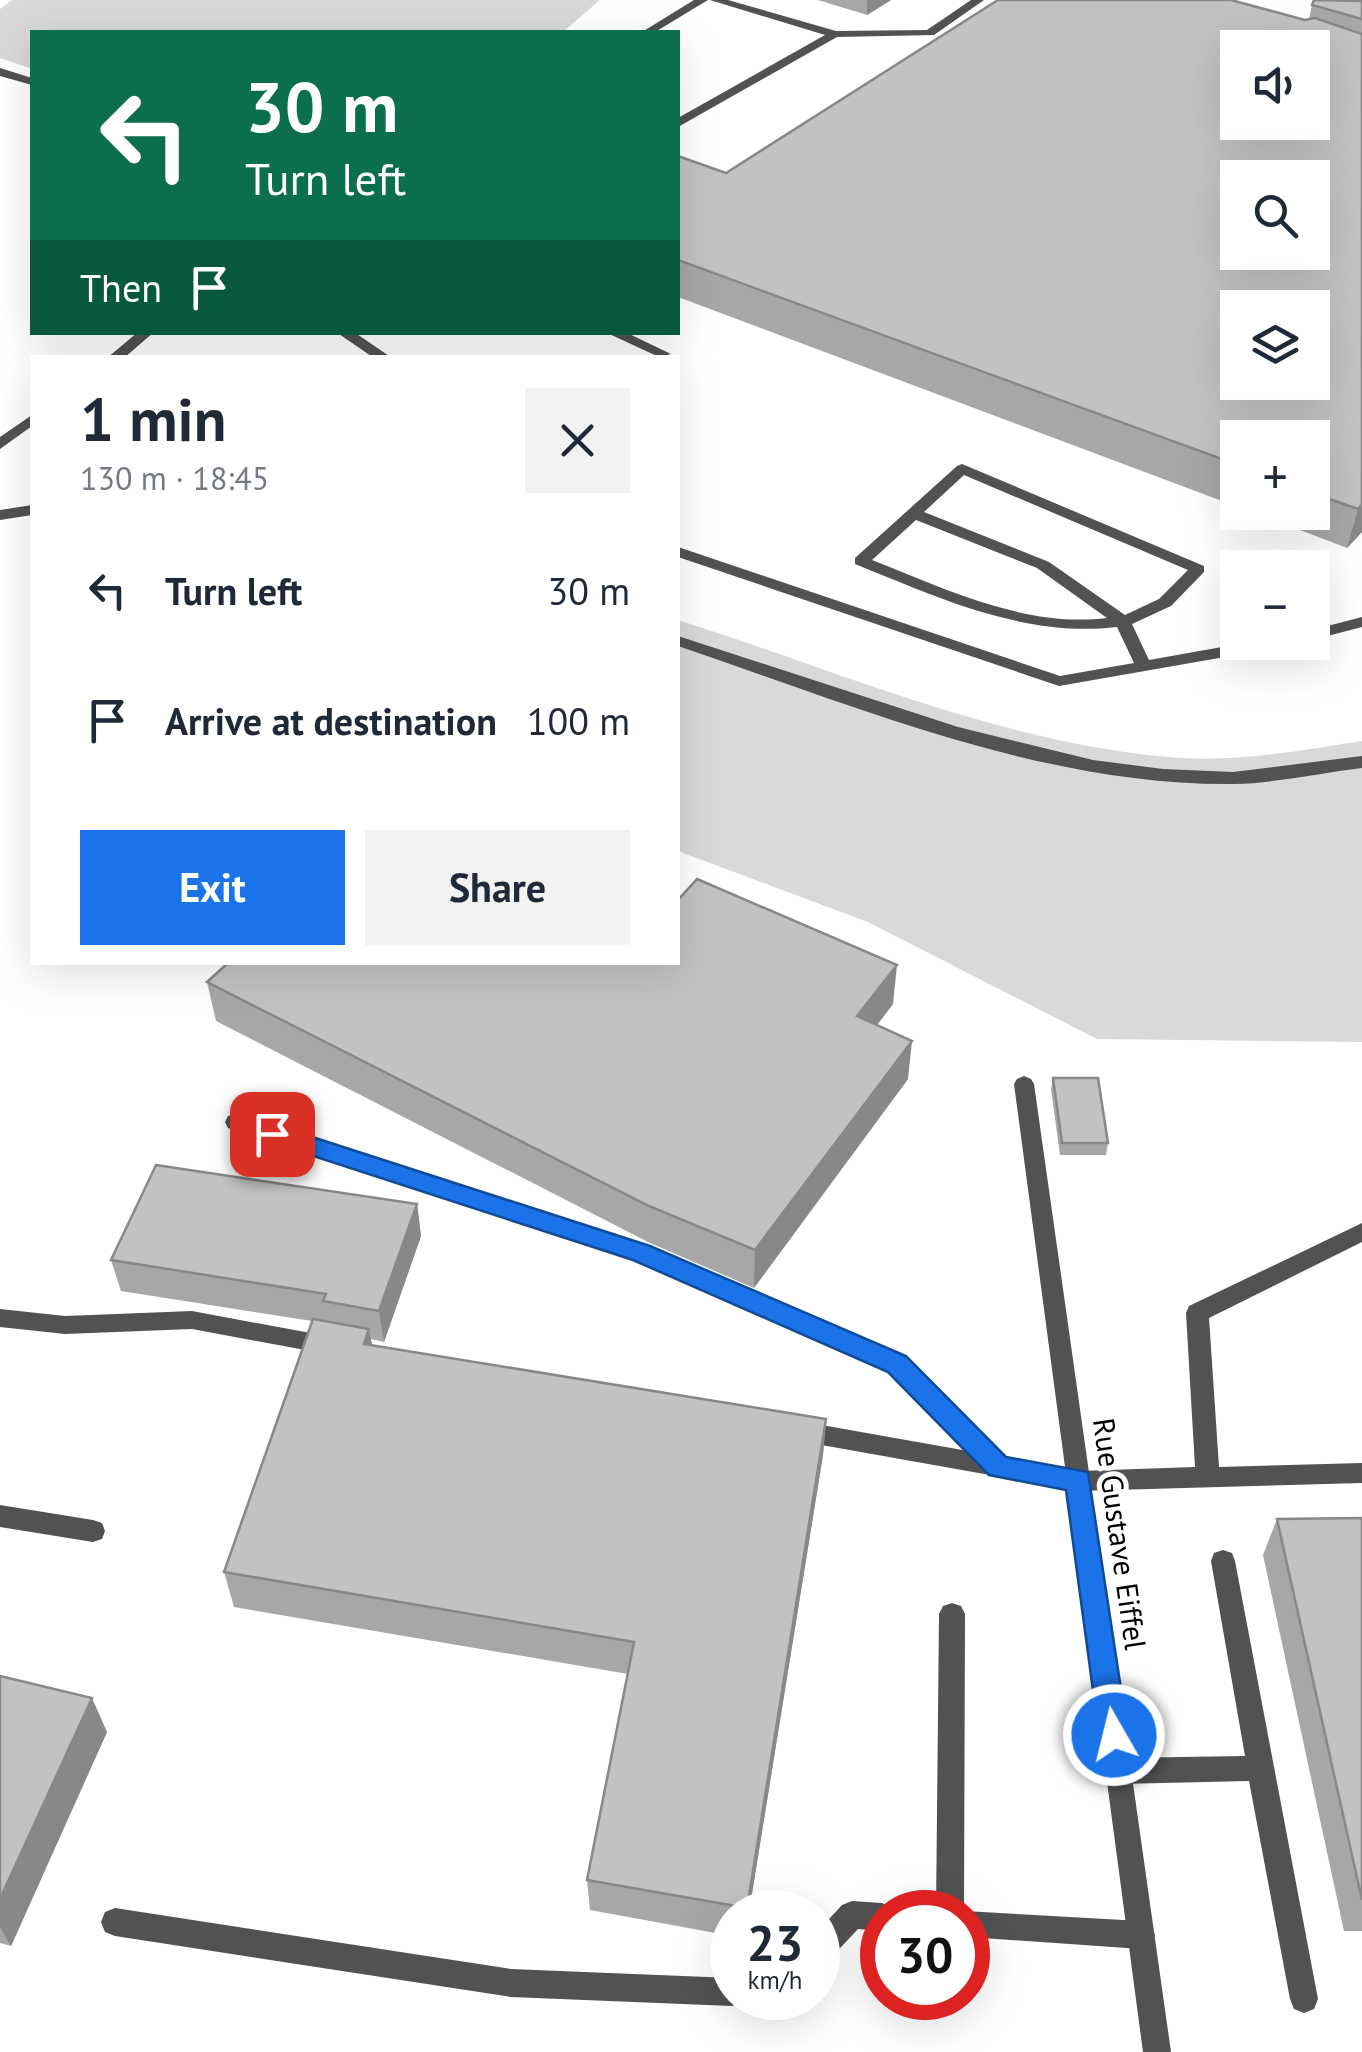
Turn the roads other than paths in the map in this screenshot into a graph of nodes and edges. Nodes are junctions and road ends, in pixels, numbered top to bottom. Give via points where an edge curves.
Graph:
1 (702, 0) edge
2 (716, 0) edge
3 (978, 0) edge
4 (651, 30) edge
5 (835, 34) junction
6 (0, 72) edge
7 (30, 81) edge
8 (680, 122) edge
9 (143, 335) edge
10 (347, 335) edge
11 (619, 335) edge
12 (664, 354) dead end
13 (118, 355) edge
14 (380, 355) edge
15 (30, 421) edge
16 (0, 444) edge
17 (30, 510) edge
18 (913, 513) junction
19 (0, 515) edge
20 (680, 553) edge
21 (1122, 621) junction
22 (1362, 622) edge
23 (1330, 630) edge
24 (680, 642) edge
25 (1220, 653) edge
26 (1144, 666) junction
27 (1362, 762) edge
28 (1024, 1084) dead end
29 (236, 1122) dead end
30 (1362, 1232) edge
31 (0, 1318) edge
32 (349, 1349) edge
33 (782, 1428) edge
34 (998, 1467) junction
35 (1362, 1474) edge
36 (1208, 1478) junction
37 (1078, 1481) junction
38 (0, 1516) edge
39 (92, 1531) dead end
40 (1223, 1561) dead end
41 (952, 1614) dead end
42 (1260, 1768) junction
43 (1118, 1772) junction
44 (950, 1890) edge
45 (860, 1916) edge
46 (115, 1922) dead end
47 (990, 1924) edge
48 (840, 1928) edge
49 (1141, 1934) junction
50 (710, 1991) edge
51 (1304, 1998) dead end
52 (1158, 2052) edge

1 - 4 street
2 - 5 street
3 - 5 street via 930,33
5 - 8 street
6 - 7 street
9 - 13 street
10 - 14 street
11 - 12 street
15 - 16 street
17 - 19 street
18 - 21 street via 1043,566
18 - 21 street via 861,561 1021,620 1060,628
18 - 21 street via 962,468 1198,569 1164,608
20 - 26 street via 1059,681
21 - 26 street
22 - 23 street
24 - 27 street via 1086,766 1234,778
25 - 26 street
28 - 37 street, Rue Gustave Eiffel
29 - 34 street via 642,1253 897,1364
30 - 36 street via 1197,1313
31 - 32 street via 65,1325 192,1320
33 - 34 street
34 - 37 street
35 - 36 street
36 - 37 street
37 - 43 street, Rue Gustave Eiffel
38 - 39 street
40 - 42 street
41 - 44 street
42 - 43 street
42 - 51 street
43 - 49 street, Rue Gustave Eiffel
45 - 48 street
46 - 50 street via 512,1984
47 - 49 street
49 - 52 street, Rue Gustave Eiffel

